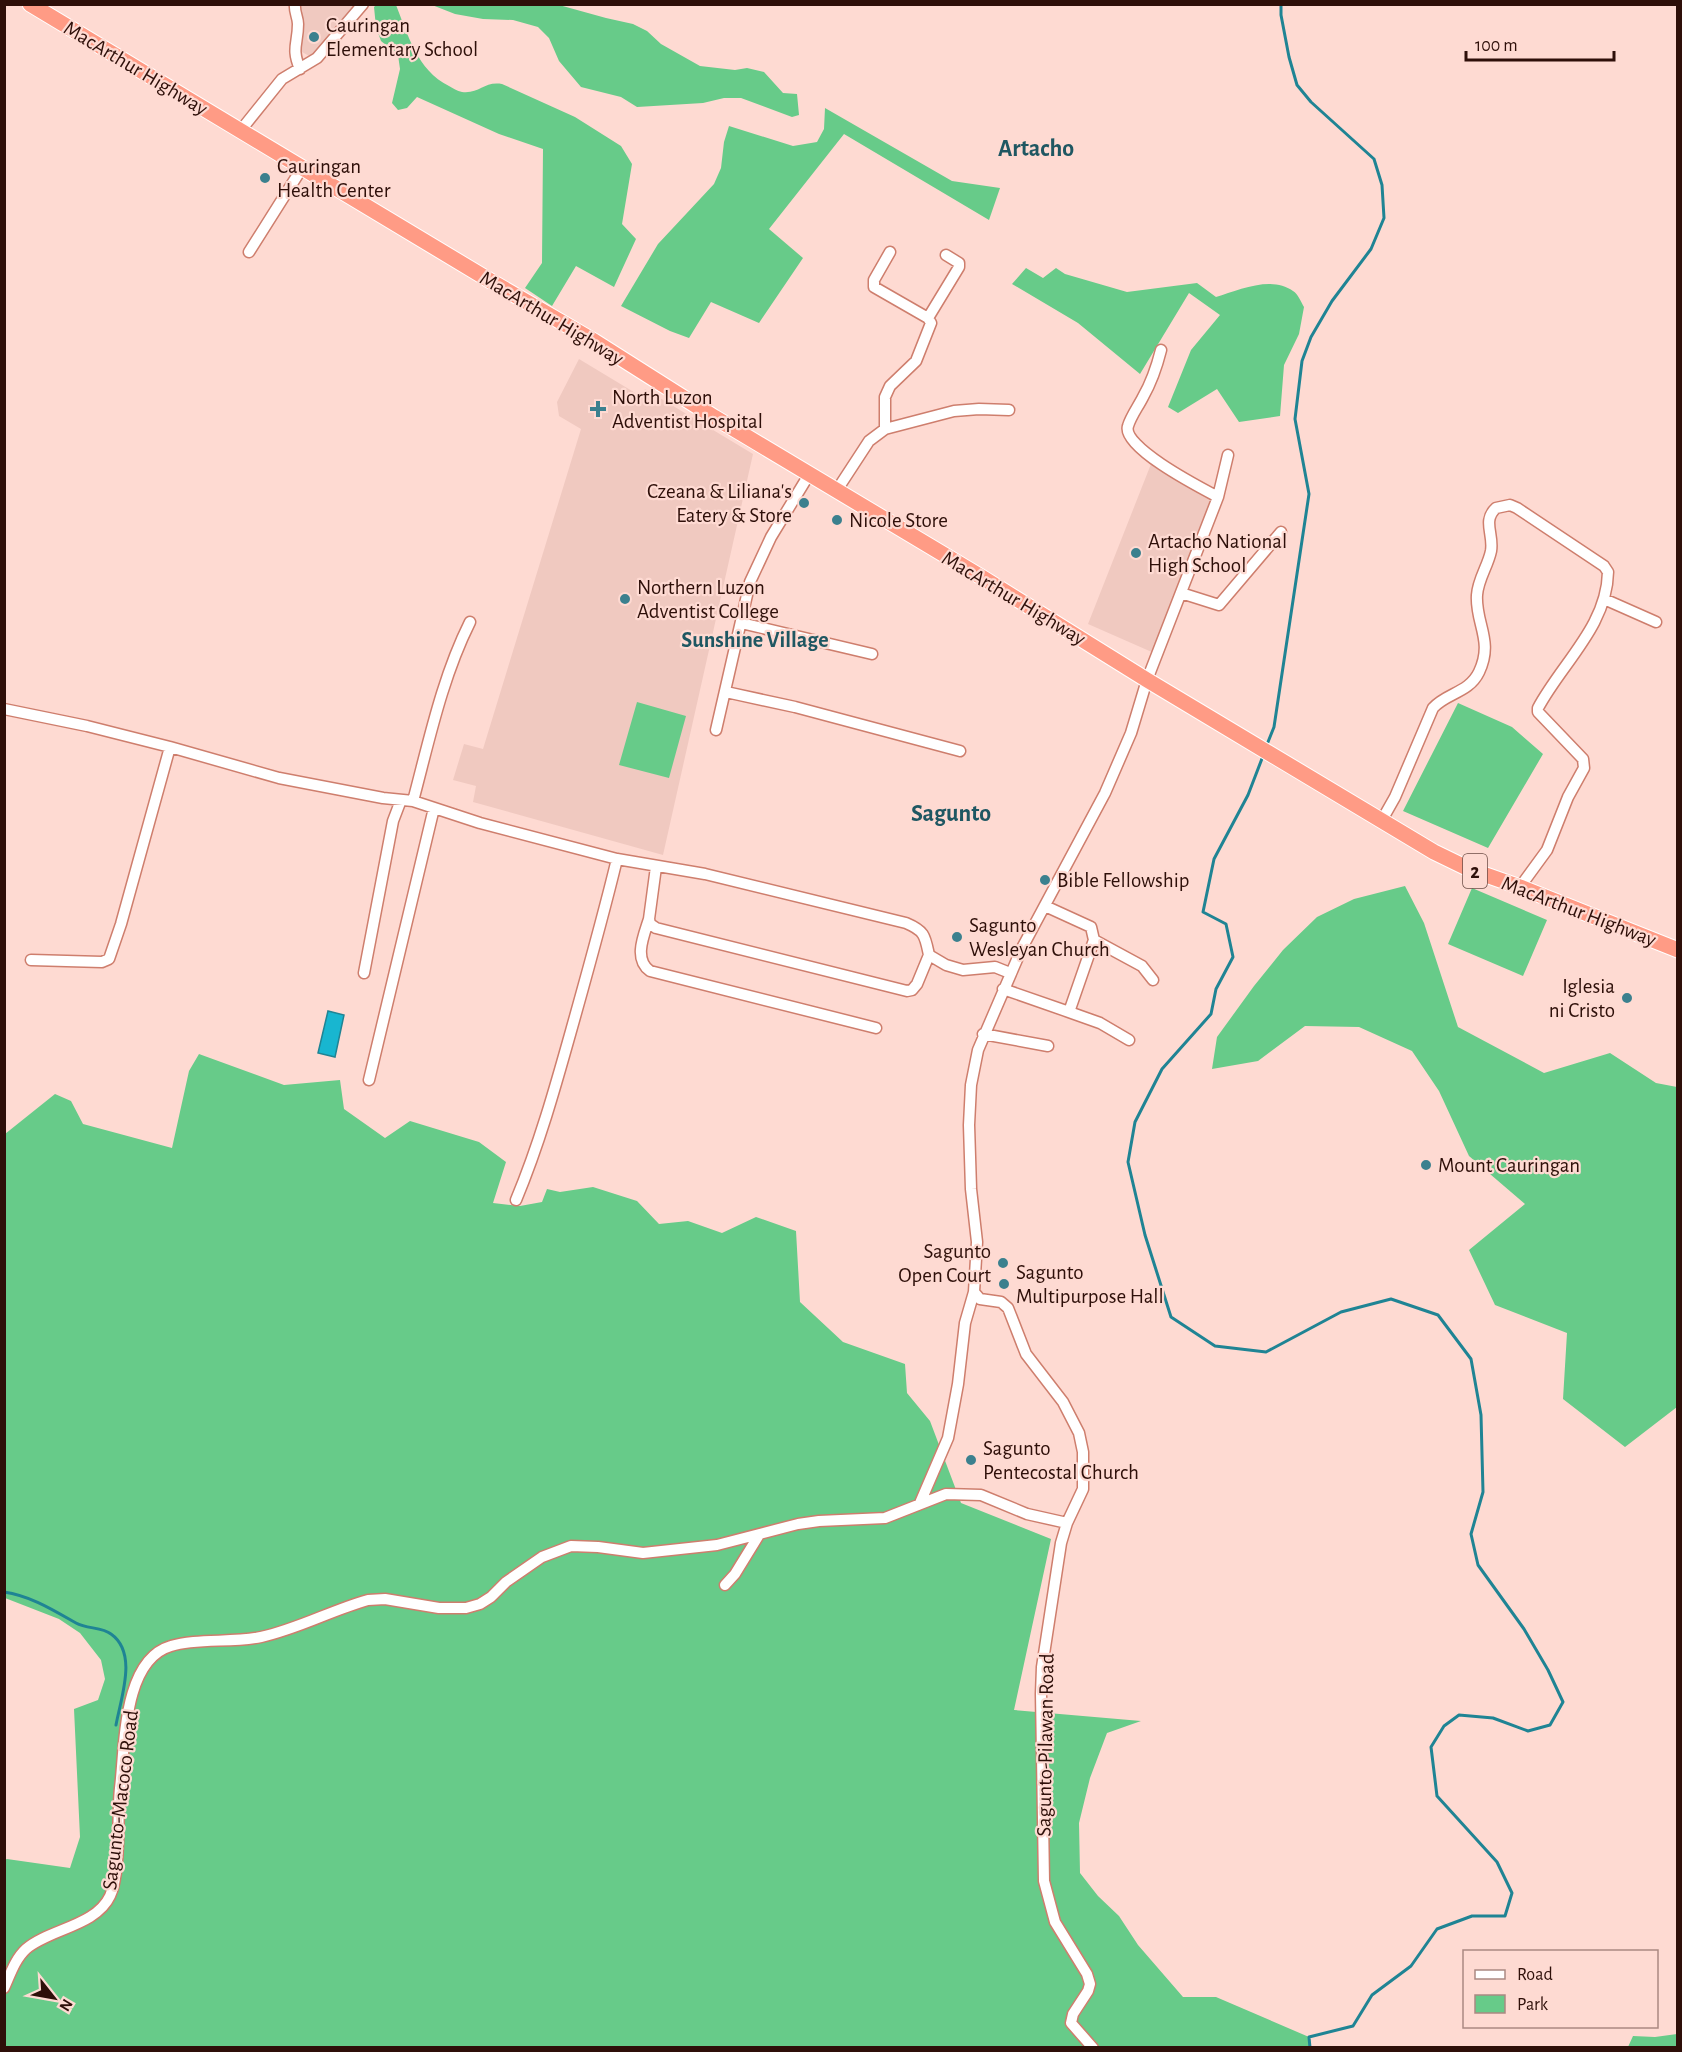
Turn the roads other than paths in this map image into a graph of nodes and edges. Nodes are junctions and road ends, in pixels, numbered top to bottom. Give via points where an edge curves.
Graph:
1 (30, 4) edge
2 (295, 4) edge
3 (363, 4) edge
4 (300, 69) junction
5 (241, 130) junction
6 (302, 168) junction
7 (249, 252) dead end
8 (890, 252) dead end
9 (946, 255) dead end
10 (928, 318) junction
11 (1161, 350) dead end
12 (1009, 410) dead end
13 (885, 429) junction
14 (1228, 455) dead end
15 (810, 473) junction
16 (837, 490) junction
17 (1218, 497) junction
18 (1281, 532) dead end
19 (1181, 593) junction
20 (1604, 598) junction
21 (470, 622) dead end
22 (1656, 622) dead end
23 (741, 623) junction
24 (872, 654) dead end
25 (1147, 680) junction
26 (726, 692) junction
27 (4, 709) edge
28 (716, 730) dead end
29 (170, 747) junction
30 (960, 751) dead end
31 (401, 800) junction
32 (413, 801) junction
33 (434, 808) junction
34 (1382, 820) junction
35 (617, 859) junction
36 (656, 867) junction
37 (1520, 887) junction
38 (1045, 906) junction
39 (649, 919) junction
40 (1094, 940) junction
41 (1677, 950) edge
42 (928, 955) junction
43 (31, 960) dead end
44 (1010, 973) junction
45 (364, 974) dead end
46 (1153, 980) dead end
47 (1003, 989) junction
48 (1069, 1012) junction
49 (876, 1028) dead end
50 (983, 1034) junction
51 (1129, 1040) dead end
52 (1048, 1046) dead end
53 (369, 1080) dead end
54 (516, 1200) dead end
55 (974, 1292) junction
56 (920, 1503) junction
57 (1067, 1523) junction
58 (759, 1534) junction
59 (725, 1585) dead end
60 (4, 1988) edge
61 (1093, 2048) edge

1 - 5 highway, MacArthur Highway / 2
2 - 4 street via 298,25 294,51
3 - 4 street via 317,58
4 - 5 street via 282,79
5 - 6 highway, MacArthur Highway / 2
6 - 7 street
6 - 15 highway, MacArthur Highway / 2
8 - 10 street via 874,280 874,288
9 - 10 street via 959,262 959,267
10 - 13 street via 931,323 916,361 890,386 885,398
11 - 17 street via 1127,432 1165,468
12 - 13 street via 954,411
13 - 16 street via 869,441
14 - 17 street
15 - 16 highway, MacArthur Highway / 2
15 - 23 street via 753,573
16 - 25 highway, MacArthur Highway / 2
17 - 19 street
18 - 19 street via 1219,605
19 - 25 street
20 - 22 street
20 - 34 street via 1608,572 1604,566 1517,508 1502,506 1492,512 1488,522 1491,550 1477,594 1485,636 1483,662 1470,684 1433,708
20 - 37 street via 1595,624 1538,708 1583,759 1584,768 1568,796 1547,850
21 - 32 street via 436,714
23 - 24 street
23 - 26 street
25 - 34 highway, MacArthur Highway / 2
25 - 38 street via 1131,734 1105,793
26 - 28 street
26 - 30 street
27 - 29 street
29 - 31 street via 279,778
29 - 43 street via 109,959
31 - 32 street
31 - 45 street via 393,821
32 - 33 street
33 - 35 street
33 - 53 street
34 - 37 highway, MacArthur Highway / 2 via 1469,869
35 - 36 street
35 - 54 street via 553,1096
36 - 39 street
36 - 42 street via 716,876 906,923 924,935
37 - 41 highway, MacArthur Highway / 2
38 - 40 street via 1090,927
38 - 44 street
39 - 42 street via 656,928 907,991 917,984
39 - 49 street via 640,951 650,971
40 - 46 street via 1142,966
40 - 48 street
42 - 44 street via 963,970 996,967
44 - 47 street
47 - 48 street
47 - 50 street
48 - 51 street via 1100,1023
50 - 52 street
50 - 55 street via 974,1067 970,1108 971,1189 977,1242
55 - 56 street via 965,1323 948,1438
55 - 57 street, Sagunto-Pilawan Road via 980,1299 1001,1302 1008,1308 1026,1354 1063,1402 1079,1432 1083,1489
56 - 57 street, Sagunto-Macoco Road via 946,1494 976,1494 1027,1514
56 - 58 street, Sagunto-Macoco Road via 885,1518 819,1521
57 - 61 street, Sagunto-Pilawan Road via 1056,1567 1041,1686 1044,1881 1055,1922 1089,1979 1088,1991 1071,2023
58 - 59 street
58 - 60 street, Sagunto-Macoco Road via 717,1545 643,1554 571,1546 542,1557 491,1597 466,1608 368,1600 262,1637 164,1648 144,1669 125,1725 115,1866 109,1898 82,1921 27,1948

